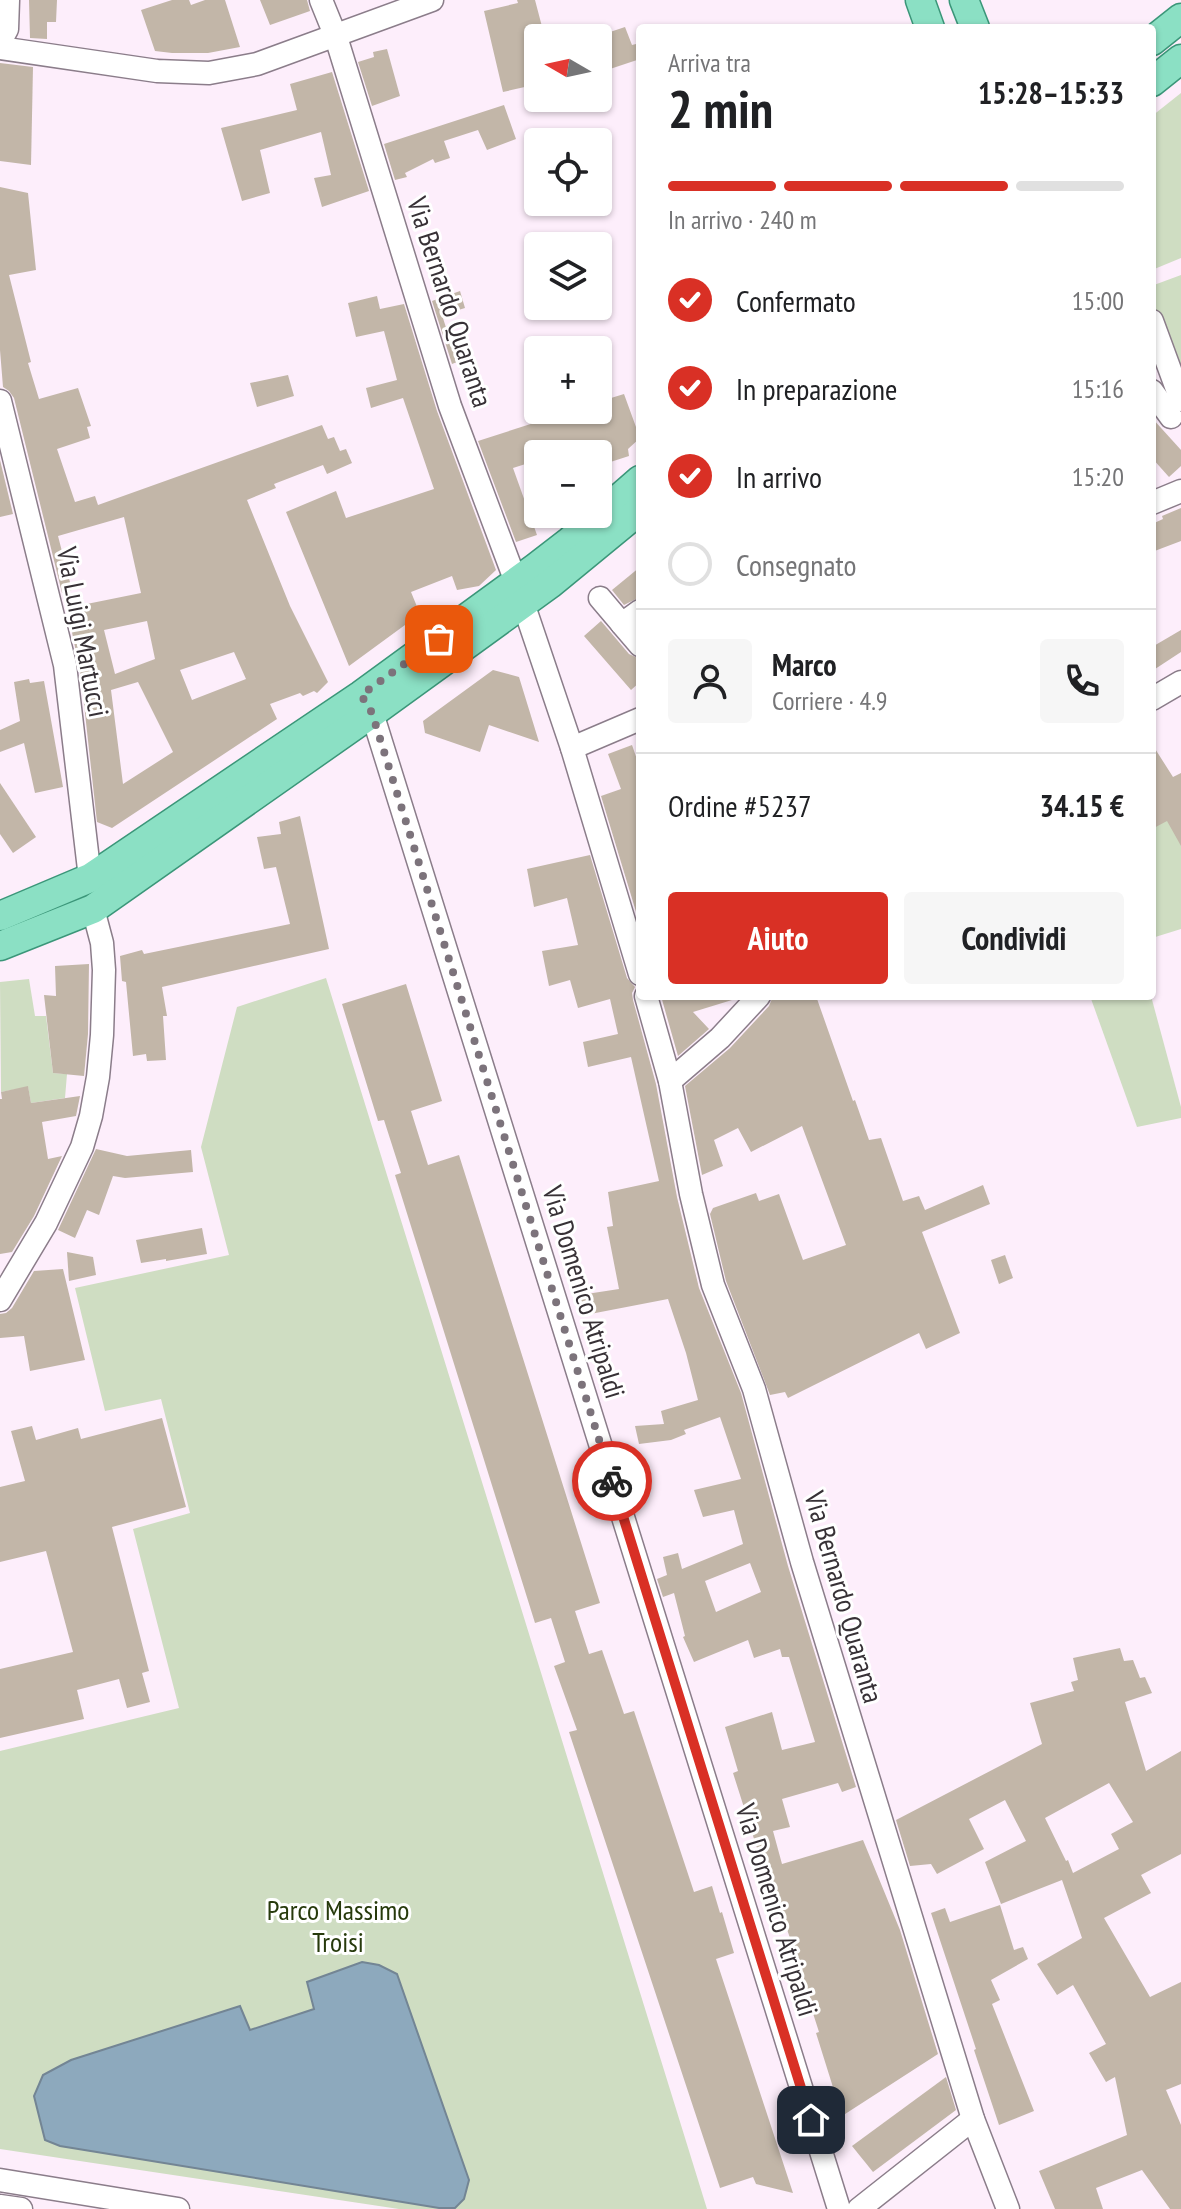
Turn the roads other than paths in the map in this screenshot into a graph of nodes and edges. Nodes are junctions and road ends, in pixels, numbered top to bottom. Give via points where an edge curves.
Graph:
1 (8, 0) edge
2 (321, 0) edge
3 (432, 0) edge
4 (920, 0) edge
5 (964, 0) edge
6 (1181, 18) edge
7 (929, 24) edge
8 (973, 24) edge
9 (336, 37) junction
10 (1156, 38) edge
11 (0, 45) edge
12 (1181, 59) edge
13 (1156, 79) edge
14 (1156, 336) edge
15 (1156, 394) edge
16 (0, 401) edge
17 (1176, 409) edge
18 (636, 483) edge
19 (636, 513) edge
20 (520, 593) junction
21 (600, 598) dead end
22 (631, 618) edge
23 (1181, 682) edge
24 (1156, 697) edge
25 (366, 704) junction
26 (636, 721) edge
27 (572, 748) junction
28 (90, 878) junction
29 (93, 909) junction
30 (0, 916) edge
31 (0, 946) edge
32 (636, 961) edge
33 (647, 1000) edge
34 (755, 1000) edge
35 (670, 1081) junction
36 (0, 1300) edge
37 (973, 2119) junction
38 (0, 2180) edge
39 (0, 2206) edge
40 (21, 2209) edge
41 (178, 2209) edge
42 (839, 2209) edge
43 (859, 2209) edge
44 (1008, 2209) edge

1 - 11 street via 7,29
2 - 9 street, Via Bernardo Quaranta
3 - 9 street
4 - 7 main road
5 - 8 main road
6 - 10 main road
9 - 11 street via 257,64 209,73 157,71
9 - 20 street, Via Bernardo Quaranta via 450,406
12 - 13 main road
14 - 17 street
15 - 17 street
16 - 28 street, Via Luigi Martucci via 65,665
18 - 20 main road
19 - 20 main road via 550,584
20 - 25 main road
20 - 27 street, Via Bernardo Quaranta
21 - 22 street
23 - 24 street
25 - 28 main road
25 - 29 main road
25 - 42 street, Via Domenico Atripaldi
26 - 27 street
27 - 32 street, Via Bernardo Quaranta
28 - 29 main road
28 - 30 main road
29 - 31 main road
29 - 36 street via 104,970 91,1116 46,1223
33 - 35 street, Via Bernardo Quaranta
34 - 35 street
35 - 37 street, Via Bernardo Quaranta via 713,1285 754,1389 806,1577
37 - 43 street
37 - 44 street, Via Bernardo Quaranta
38 - 41 street
39 - 40 street

